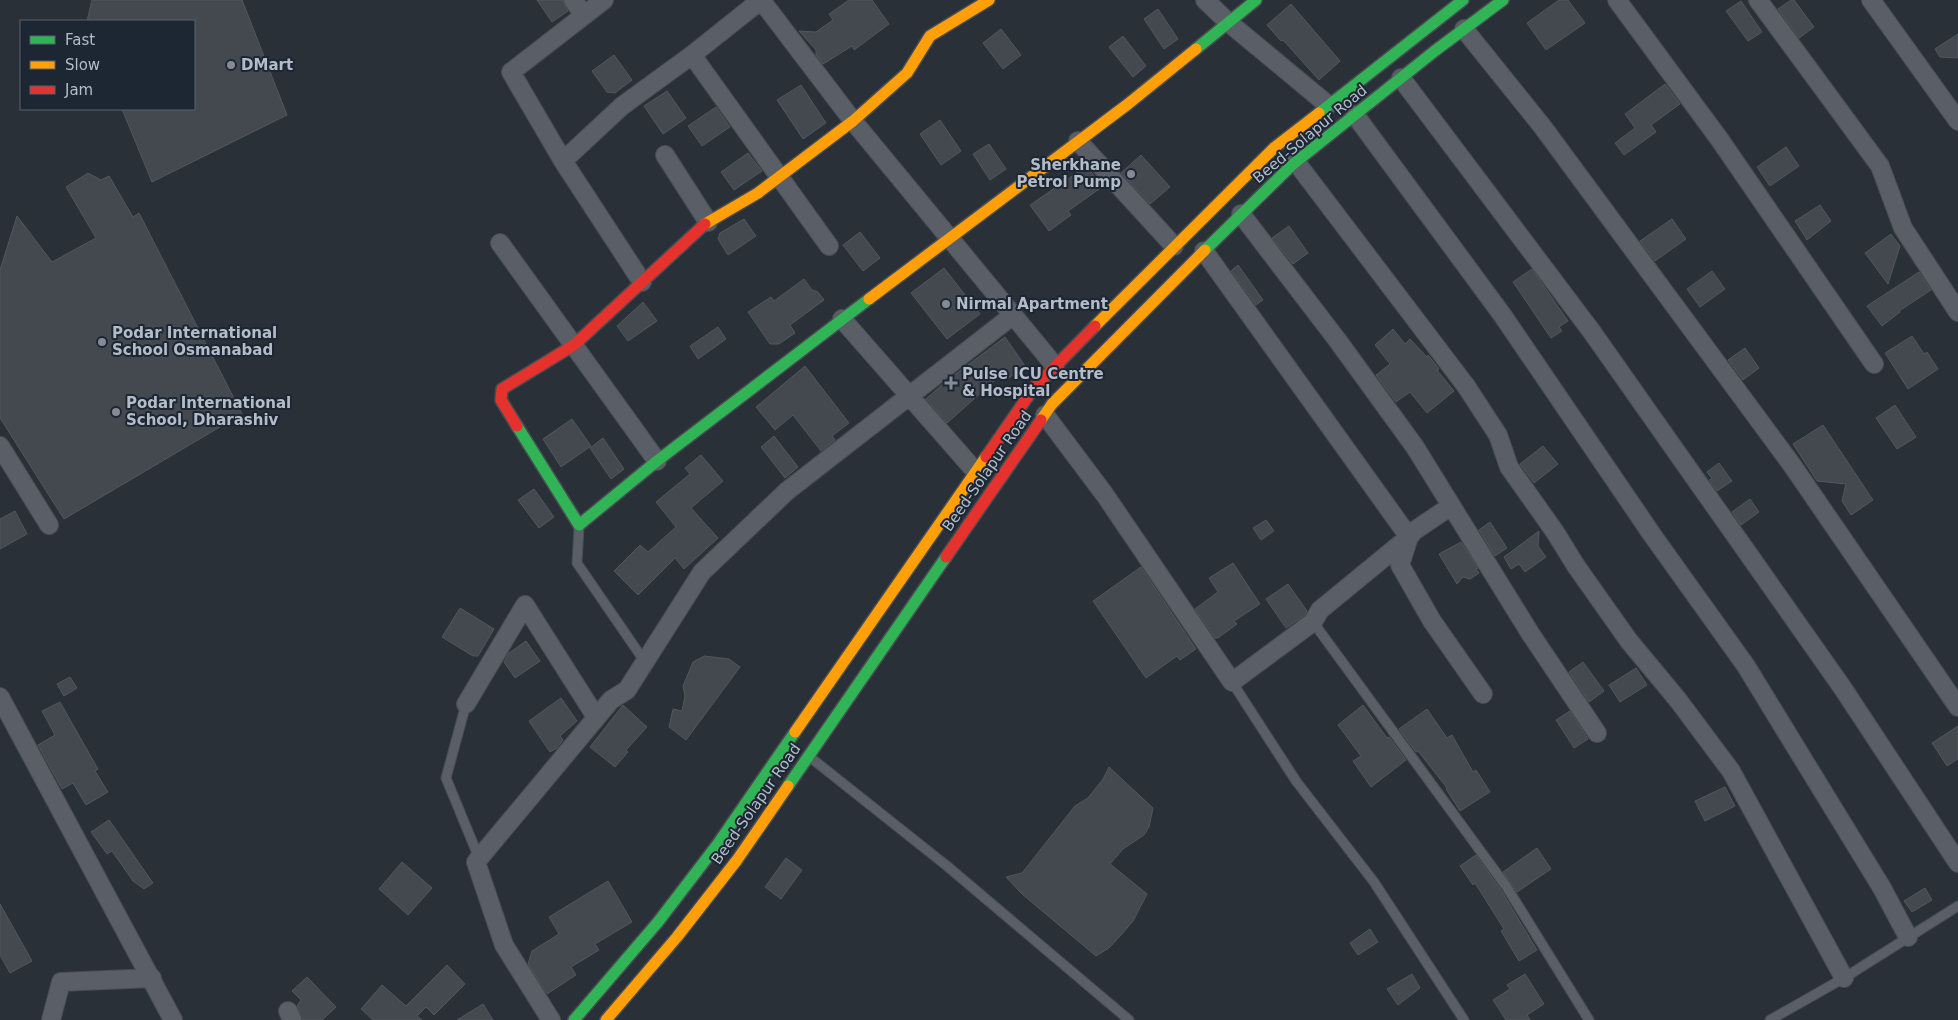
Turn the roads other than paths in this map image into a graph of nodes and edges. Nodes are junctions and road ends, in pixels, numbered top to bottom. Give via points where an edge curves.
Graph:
1 (573, 0) edge
2 (604, 0) edge
3 (761, 0) edge
4 (989, 0) edge
5 (1205, 0) edge
6 (1256, 0) edge
7 (1463, 0) edge
8 (1503, 0) edge
9 (1616, 0) edge
10 (1758, 0) edge
11 (1871, 0) edge
12 (584, 15) junction
13 (1228, 22) junction
14 (1464, 29) junction
15 (692, 55) junction
16 (1401, 78) junction
17 (1328, 105) junction
18 (1355, 115) junction
19 (1958, 121) edge
20 (853, 122) junction
21 (1078, 141) junction
22 (664, 155) dead end
23 (563, 161) junction
24 (1296, 162) junction
25 (778, 178) junction
26 (1241, 214) junction
27 (708, 222) junction
28 (949, 238) junction
29 (500, 243) dead end
30 (829, 246) dead end
31 (1174, 246) junction
32 (1204, 251) junction
33 (642, 282) junction
34 (1958, 312) edge
35 (1012, 316) junction
36 (842, 319) junction
37 (574, 345) junction
38 (1874, 364) dead end
39 (1055, 366) junction
40 (910, 396) junction
41 (1045, 415) junction
42 (0, 446) edge
43 (657, 462) junction
44 (976, 472) junction
45 (1452, 506) junction
46 (49, 525) dead end
47 (579, 525) junction
48 (1409, 537) junction
49 (1313, 622) junction
50 (645, 662) junction
51 (1232, 682) junction
52 (1483, 694) dead end
53 (0, 697) edge
54 (466, 704) joint
55 (1958, 707) edge
56 (596, 717) junction
57 (1598, 733) dead end
58 (808, 756) junction
59 (479, 858) junction
60 (1958, 863) edge
61 (1958, 906) edge
62 (1908, 937) junction
63 (152, 978) junction
64 (1844, 978) junction
65 (614, 1017) edge
66 (51, 1020) edge
67 (173, 1020) edge
68 (551, 1020) edge
69 (574, 1020) edge
70 (1129, 1020) edge
71 (1464, 1020) edge
72 (1589, 1020) edge
73 (1770, 1020) edge

1 - 12 street
2 - 12 street
3 - 15 street
3 - 20 street
4 - 20 main road via 930,36 907,73
5 - 13 street
6 - 13 main road
7 - 17 main road, Beed-Solapur Road
8 - 14 main road, Beed-Solapur Road
9 - 38 street via 1720,140
10 - 34 street via 1880,166 1903,228
11 - 19 street
12 - 23 street via 511,72
13 - 17 street
13 - 21 main road
14 - 16 main road, Beed-Solapur Road
14 - 55 street via 1542,126 1792,465
15 - 23 street via 622,106
15 - 25 street
16 - 18 main road, Beed-Solapur Road
16 - 60 street via 1592,332 1842,687
17 - 31 main road, Beed-Solapur Road via 1275,147
18 - 24 main road, Beed-Solapur Road
18 - 62 street via 1503,316 1746,666 1882,888
20 - 25 main road
20 - 28 street
21 - 28 main road
21 - 31 street
22 - 27 street
23 - 33 street
24 - 26 main road, Beed-Solapur Road
24 - 64 street via 1466,386 1498,435 1509,467 1576,566 1629,641 1731,771
25 - 27 main road
25 - 30 street
26 - 32 main road, Beed-Solapur Road
26 - 45 street via 1415,447
27 - 33 main road
28 - 35 street
28 - 36 main road
29 - 37 street
31 - 39 main road, Beed-Solapur Road
32 - 41 main road, Beed-Solapur Road
32 - 48 street
33 - 37 main road
35 - 39 street
35 - 40 street
36 - 40 street
36 - 43 main road
37 - 43 street
37 - 47 main road via 502,389 502,400
39 - 44 main road, Beed-Solapur Road via 1033,389
40 - 44 street
40 - 50 street via 787,492 702,572
41 - 51 street via 1105,495
41 - 58 main road, Beed-Solapur Road
42 - 46 street
43 - 47 main road
44 - 69 main road, Beed-Solapur Road via 717,845 658,922
45 - 48 street
45 - 57 street via 1530,633
47 - 50 lane via 577,563
48 - 49 street via 1320,610
48 - 52 street via 1400,566 1432,621
49 - 51 street
49 - 72 lane via 1506,886
50 - 56 street via 627,690 611,700
51 - 71 lane via 1296,781 1374,882
53 - 63 street
54 - 56 street via 525,605
54 - 59 lane via 446,778
56 - 59 street
58 - 65 main road, Beed-Solapur Road via 737,860
58 - 70 lane via 946,866
59 - 68 street via 476,862 504,945
61 - 62 lane
62 - 64 lane
63 - 66 street via 61,982
63 - 67 street
64 - 73 lane

